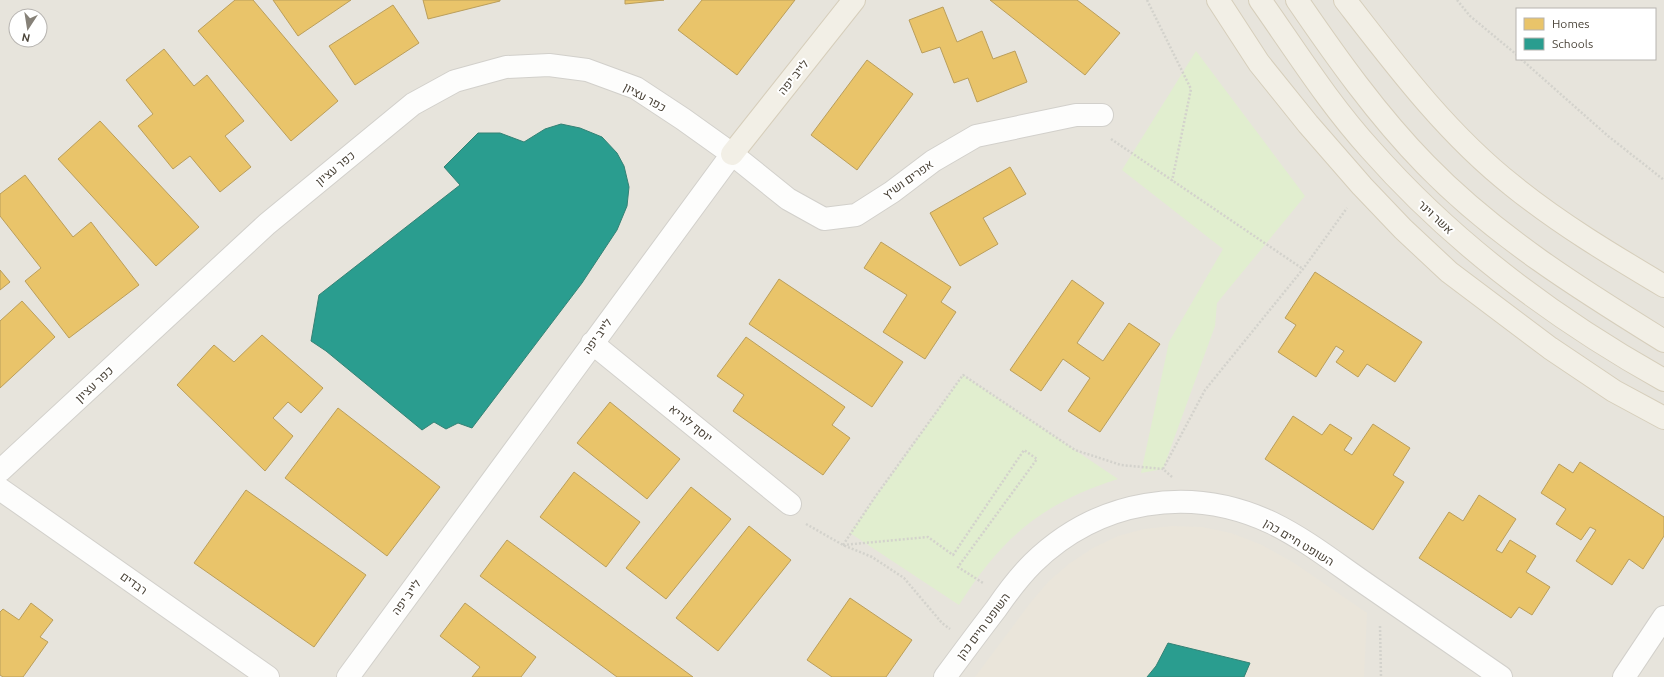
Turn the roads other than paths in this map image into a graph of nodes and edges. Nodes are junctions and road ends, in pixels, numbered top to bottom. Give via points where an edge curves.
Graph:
1 (854, 0) edge
2 (1218, 0) edge
3 (1260, 0) edge
4 (1297, 0) edge
5 (1345, 0) edge
6 (1102, 115) road end
7 (732, 154) junction
8 (1664, 286) edge
9 (1664, 341) edge
10 (592, 343) junction
11 (1664, 380) edge
12 (1664, 418) edge
13 (0, 471) edge
14 (0, 489) edge
15 (790, 504) road end
16 (1664, 618) edge
17 (268, 677) edge
18 (348, 677) edge
19 (945, 677) edge
20 (1501, 677) edge
21 (1624, 677) edge

1 - 7 main road, לייב יפה
2 - 12 main road via 1259,63 1308,124 1414,240 1449,272 1550,348 1614,391
3 - 11 main road, אשר וינר via 1337,110 1390,172 1446,228 1513,283 1584,333
4 - 9 main road via 1389,125 1426,165 1476,211 1531,255
5 - 8 main road via 1433,109 1512,186 1555,218
6 - 7 street, אפרים ושיץ via 1076,115 976,136 933,161 856,215 824,219 788,199
7 - 10 street, לייב יפה
7 - 13 street, כפר עציון via 636,88 587,70 550,65 506,67 455,81 413,104 267,224
10 - 15 street, יוסף לוריא
10 - 18 street, לייב יפה
14 - 17 street, רבדים
16 - 21 street
19 - 20 street, השופט חיים כהן via 1032,564 1055,544 1081,527 1110,514 1140,505 1171,501 1205,503 1238,510 1272,523 1306,543

